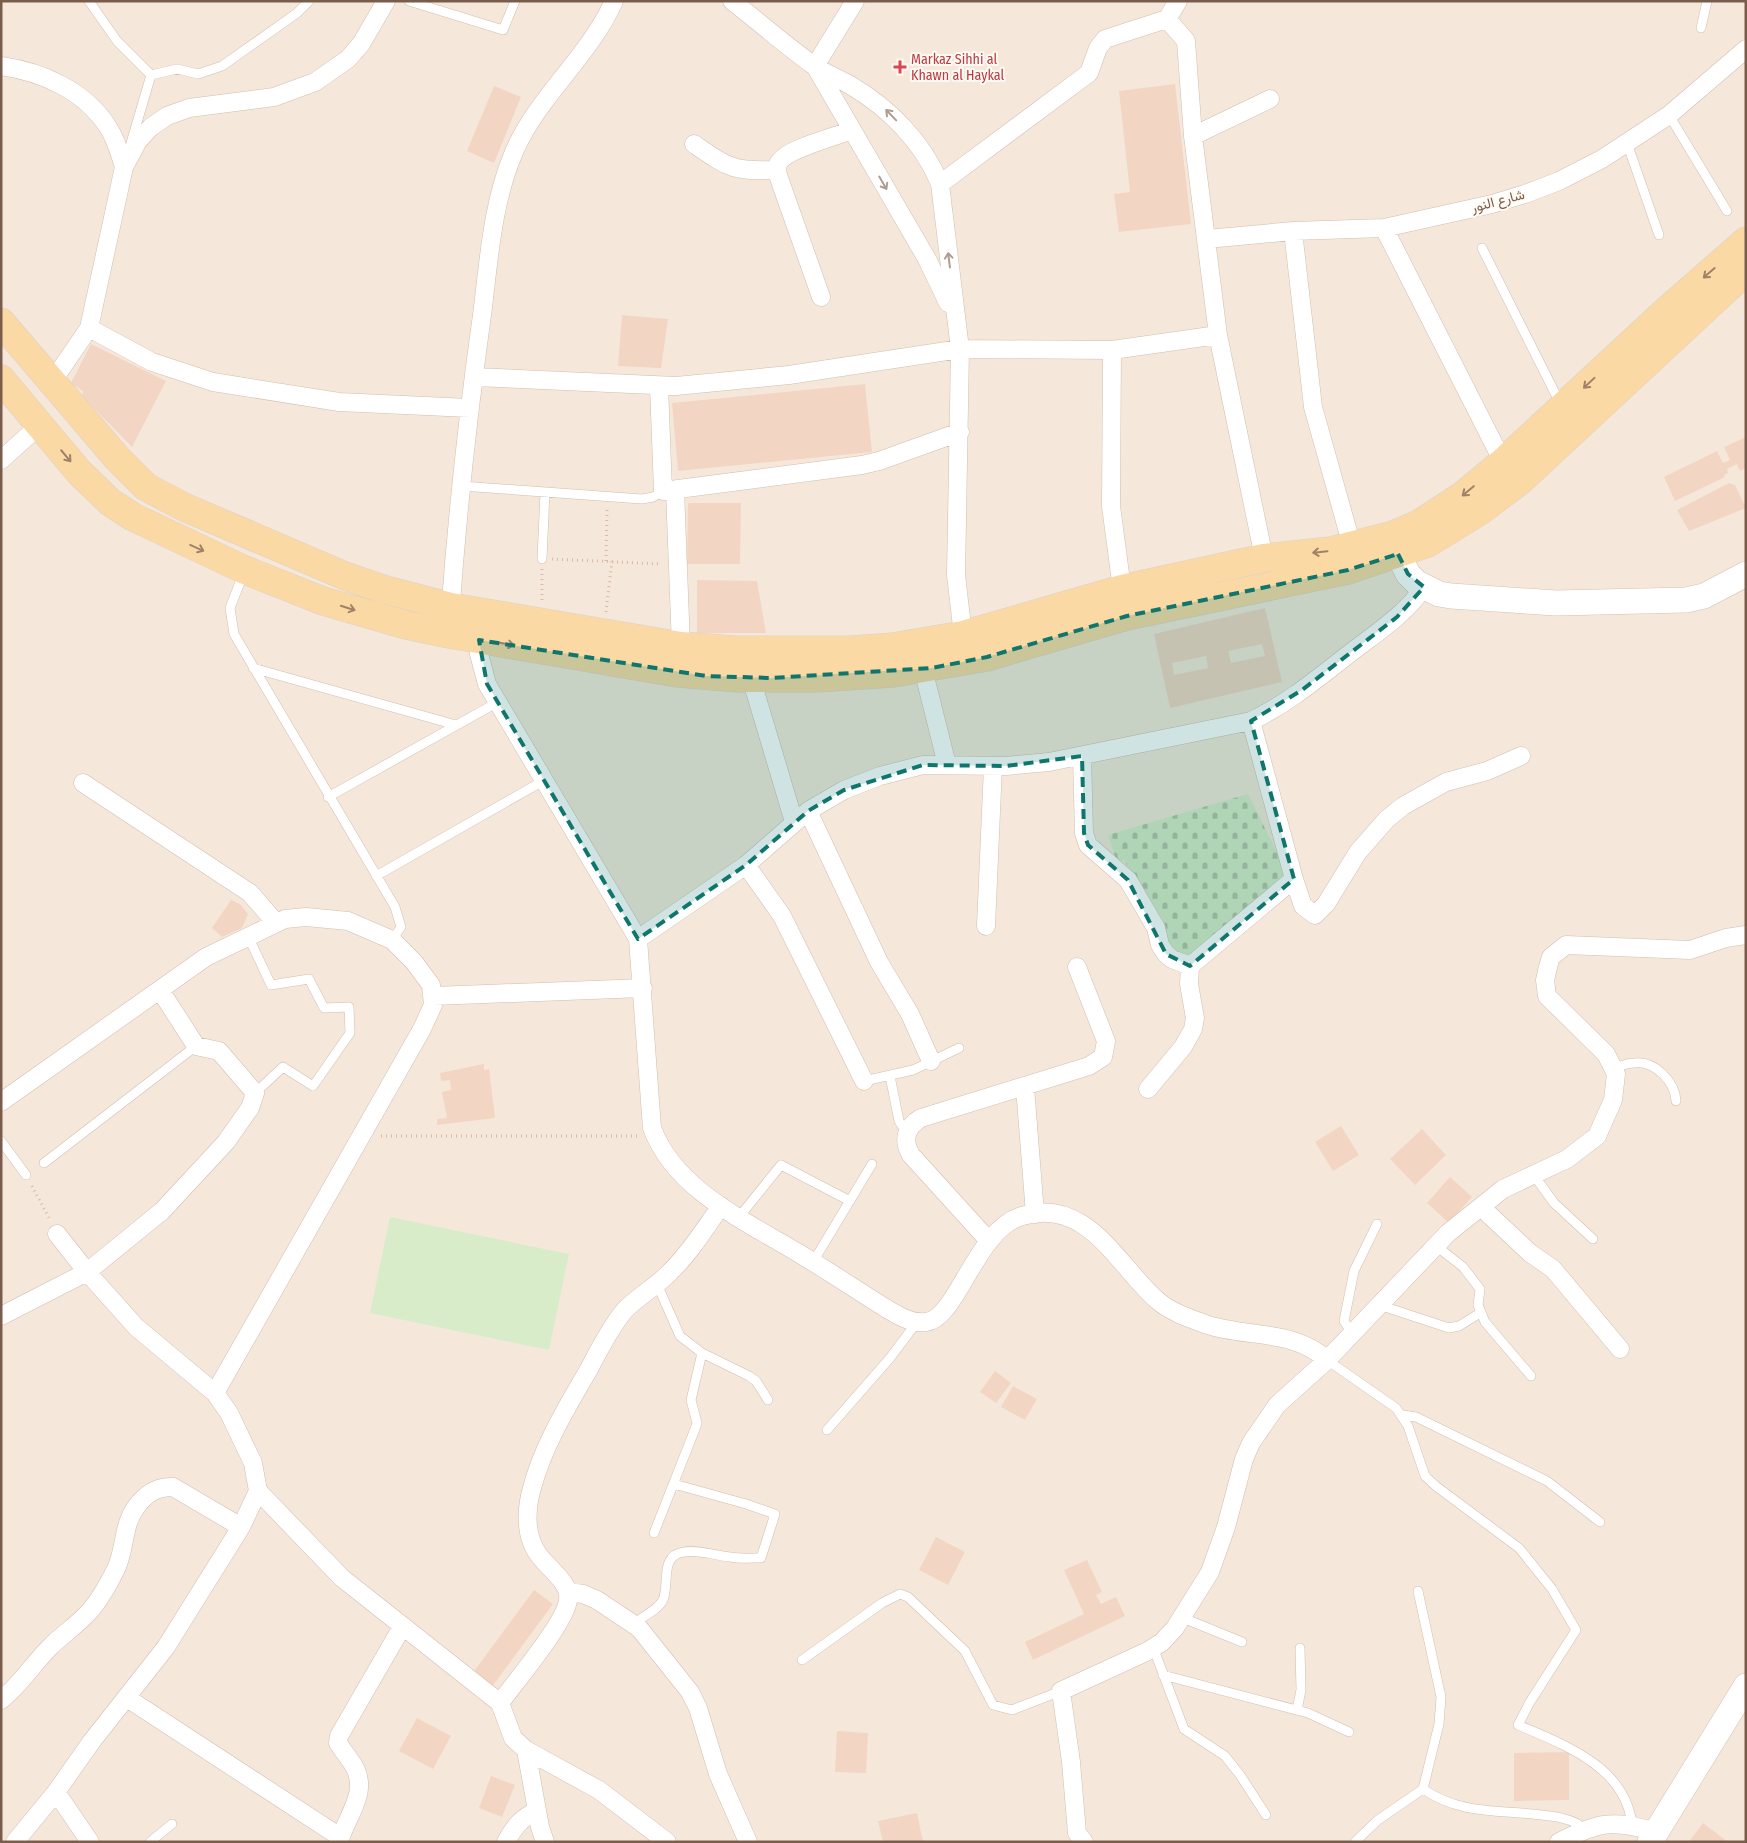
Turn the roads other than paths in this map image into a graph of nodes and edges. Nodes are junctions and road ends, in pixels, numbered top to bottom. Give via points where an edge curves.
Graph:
1 (89, 1) edge
2 (309, 1) edge
3 (386, 1) edge
4 (409, 1) edge
5 (515, 1) edge
6 (614, 1) edge
7 (732, 1) edge
8 (855, 1) edge
9 (1178, 1) edge
10 (1706, 1) edge
11 (1167, 18) junction
12 (1700, 28) dead end
13 (1746, 49) edge
14 (1, 66) edge
15 (814, 66) junction
16 (151, 75) junction
17 (1270, 99) dead end
18 (1669, 115) junction
19 (852, 130) junction
20 (1193, 136) junction
21 (1627, 143) junction
22 (694, 144) dead end
23 (124, 167) junction
24 (777, 170) junction
25 (940, 184) junction
26 (1728, 211) dead end
27 (1384, 228) junction
28 (1293, 231) junction
29 (1659, 235) dead end
30 (1207, 239) junction
31 (1746, 241) edge
32 (1482, 248) dead end
33 (1746, 271) edge
34 (821, 297) dead end
35 (1, 322) edge
36 (957, 326) junction
37 (89, 328) junction
38 (1218, 335) junction
39 (960, 349) junction
40 (1112, 350) junction
41 (474, 377) junction
42 (1, 379) edge
43 (52, 382) junction
44 (659, 386) junction
45 (1562, 407) junction
46 (470, 408) junction
47 (40, 425) junction
48 (960, 432) junction
49 (1, 460) edge
50 (1503, 462) junction
51 (461, 486) junction
52 (669, 490) junction
53 (545, 492) junction
54 (1352, 546) junction
55 (1398, 554) junction
56 (1264, 558) junction
57 (542, 559) road end
58 (245, 570) junction
59 (1746, 574) edge
60 (1424, 587) junction
61 (1122, 589) junction
62 (451, 607) junction
63 (484, 613) junction
64 (449, 634) junction
65 (963, 636) junction
66 (479, 640) junction
67 (681, 646) junction
68 (253, 668) junction
69 (923, 669) junction
70 (751, 678) junction
71 (498, 702) junction
72 (1250, 720) junction
73 (456, 726) junction
74 (1082, 756) junction
75 (1521, 756) dead end
76 (947, 765) junction
77 (993, 766) junction
78 (543, 782) junction
79 (83, 784) dead end
80 (328, 797) junction
81 (801, 817) junction
82 (746, 865) junction
83 (376, 876) junction
84 (1294, 879) junction
85 (275, 922) junction
86 (986, 926) dead end
87 (1746, 935) edge
88 (248, 936) junction
89 (638, 939) junction
90 (392, 940) junction
91 (1190, 966) junction
92 (1077, 967) dead end
93 (643, 988) junction
94 (160, 990) junction
95 (434, 996) junction
96 (196, 1046) junction
97 (959, 1048) dead end
98 (931, 1061) junction
99 (1614, 1068) junction
100 (890, 1076) junction
101 (864, 1081) joint
102 (1025, 1087) junction
103 (1148, 1089) dead end
104 (255, 1093) junction
105 (1, 1102) edge
106 (1676, 1102) dead end
107 (908, 1130) junction
108 (1, 1141) edge
109 (44, 1163) dead end
110 (872, 1164) dead end
111 (1533, 1174) junction
112 (26, 1175) road end
113 (850, 1201) junction
114 (721, 1206) junction
115 (1481, 1207) junction
116 (1035, 1214) junction
117 (739, 1217) junction
118 (1376, 1224) dead end
119 (57, 1234) road end
120 (1593, 1239) dead end
121 (989, 1241) junction
122 (1435, 1245) junction
123 (814, 1262) junction
124 (87, 1272) junction
125 (658, 1284) junction
126 (1379, 1305) junction
127 (1480, 1313) junction
128 (1, 1316) edge
129 (917, 1322) junction
130 (1352, 1333) junction
131 (1620, 1349) dead end
132 (702, 1354) junction
133 (1327, 1360) junction
134 (1531, 1376) dead end
135 (215, 1393) junction
136 (768, 1400) dead end
137 (1403, 1416) junction
138 (827, 1430) dead end
139 (674, 1484) junction
140 (258, 1491) junction
141 (1600, 1522) dead end
142 (241, 1526) junction
143 (654, 1533) dead end
144 (1418, 1591) dead end
145 (568, 1592) junction
146 (1183, 1618) junction
147 (633, 1624) junction
148 (402, 1627) junction
149 (1242, 1642) dead end
150 (1153, 1647) junction
151 (1300, 1648) dead end
152 (802, 1660) dead end
153 (1163, 1675) junction
154 (1746, 1686) edge
155 (1061, 1691) junction
156 (127, 1698) junction
157 (1, 1700) edge
158 (500, 1703) junction
159 (1297, 1710) junction
160 (1349, 1732) dead end
161 (526, 1750) junction
162 (1423, 1789) junction
163 (56, 1792) junction
164 (537, 1811) junction
165 (1266, 1816) dead end
166 (172, 1824) dead end
167 (1632, 1825) junction
168 (1578, 1832) junction
169 (1653, 1837) edge
170 (340, 1839) edge
171 (1079, 1839) edge
172 (14, 1842) edge
173 (90, 1842) edge
174 (150, 1842) edge
175 (506, 1842) edge
176 (545, 1842) edge
177 (666, 1842) edge
178 (748, 1842) edge
179 (1355, 1842) edge
180 (1559, 1842) edge

1 - 16 lane via 117,41
2 - 16 lane via 222,66 198,74 177,70
3 - 23 street via 361,44 330,73 281,95 189,108 167,116 138,141
4 - 5 lane via 503,30
6 - 41 street via 593,39 523,134 506,173 494,222
7 - 15 street
8 - 15 street
9 - 11 street
10 - 12 lane
11 - 20 street via 1186,41
11 - 25 street via 1105,39 1098,48 1089,73
13 - 18 street, شارع النور
14 - 23 street via 55,82 78,95 96,111 109,129
15 - 19 street
25 -> 15 street via 923,149 884,108 849,84
16 - 23 lane
17 - 20 street
18 - 21 street, شارع النور
18 - 26 lane
19 - 24 street via 788,154 778,163
19 -> 36 street via 936,275
20 - 30 street
21 - 27 street, شارع النور via 1559,181 1525,194
21 - 29 lane
22 - 24 street via 728,167 748,172
23 - 37 street
24 - 34 street
36 -> 25 street
27 - 28 street, شارع النور
27 - 50 street
28 - 30 street, شارع النور
28 - 54 street via 1313,407
30 - 38 street
31 -> 45 main road
32 - 45 lane
33 - 55 main road via 1521,480 1451,531
35 - 43 main road
36 - 39 street
37 - 43 street
37 - 46 street via 152,362 213,382 339,402
38 - 40 street
38 - 56 street
39 - 40 street
39 - 44 street via 789,375
39 - 48 street
40 - 61 street via 1111,506
41 - 44 street
41 - 46 street
42 - 47 main road
43 - 62 main road via 130,472 161,496 345,576
44 - 52 street
45 - 50 main road
46 - 51 street
47 - 49 street
47 -> 58 main road via 79,472 110,502 133,517
48 - 52 street via 862,465
48 - 65 street via 956,575
50 -> 54 main road via 1462,496 1417,525
51 - 53 lane
51 - 62 street
52 - 53 lane via 642,499
52 - 67 street via 678,566
53 - 57 lane
54 -> 56 main road
55 - 60 main road via 1408,574
55 - 69 main road via 1348,570 1127,616 987,657
56 - 61 main road
58 -> 64 main road via 350,609
58 - 68 lane via 234,595 231,621 234,634
59 - 60 main road via 1704,596 1686,600 1514,601 1451,596
60 - 72 street via 1397,617 1302,690 1273,711
61 - 65 main road
62 - 63 main road
62 - 64 street
63 - 66 street
63 - 67 main road
64 - 66 main road
65 - 67 main road via 852,650 735,650
66 -> 70 main road via 677,672
66 - 71 street via 482,669
68 - 73 lane
68 - 80 lane
69 - 70 main road via 817,678
69 - 76 street
70 - 81 street
71 - 73 lane
71 - 78 street
72 - 74 street
72 - 84 street
73 - 80 lane
74 - 77 street via 1026,765
74 - 91 street via 1084,833 1088,845 1128,880 1156,928 1166,954
75 - 84 street via 1487,771 1446,782 1403,806 1358,852 1326,904 1315,915 1303,906
76 - 77 street
76 - 81 street via 923,765 880,776 844,790
77 - 86 street
78 - 83 lane
78 - 89 street
79 - 85 street via 250,893
80 - 83 lane
81 - 82 street
81 - 98 street via 910,1014
82 - 89 street
82 - 101 street via 782,916
83 - 90 lane via 400,918 401,927
84 - 91 street
85 - 88 street
85 - 90 street via 306,916 329,917 348,921
87 - 99 street via 1690,950 1566,945 1551,957 1545,980 1547,996 1606,1054
88 - 94 street via 206,957
88 - 104 lane via 271,985 309,979 324,1008 349,1007 350,1033 313,1086 282,1067
89 - 93 street
90 - 95 street via 426,977
91 - 103 street via 1189,984 1195,1018 1193,1029 1183,1047
92 - 102 street via 1106,1041 1103,1057 1090,1066
93 - 95 street
93 - 114 street via 649,1114 654,1136 689,1182
94 - 96 street
94 - 105 street
95 - 135 street via 422,1029
96 - 104 street via 219,1052
96 - 109 lane
97 - 98 lane
98 - 100 lane
99 - 106 lane via 1641,1062 1657,1069 1673,1085
99 - 111 street via 1616,1086 1613,1100 1597,1136 1567,1159
100 - 101 lane
100 - 107 lane via 899,1121
102 - 107 street via 921,1118
102 - 116 street
104 - 124 street via 250,1108 226,1142 162,1211
107 - 121 street via 905,1138 911,1155
108 - 112 lane
110 - 113 lane
111 - 115 street via 1503,1190
111 - 120 lane via 1554,1203
113 - 117 lane via 781,1165
113 - 123 lane
114 - 117 street
114 - 125 street via 679,1263
115 - 122 street
115 - 131 street via 1530,1253 1553,1269
116 - 121 street via 1007,1223
116 - 133 street via 1069,1218 1087,1228 1113,1249 1158,1301 1173,1311 1208,1325 1309,1346
117 - 123 street
118 - 130 lane via 1350,1287 1344,1322
119 - 124 street
121 - 129 street via 940,1316 928,1322
122 - 126 street
122 - 127 lane via 1464,1268 1480,1289
123 - 129 street via 887,1309
124 - 128 street
124 - 135 street via 136,1327
125 - 132 lane via 680,1336
125 - 145 street via 625,1311 604,1342 548,1445 532,1486 528,1502 530,1540
126 - 127 lane via 1449,1328 1459,1326
126 - 130 street
127 - 134 lane
129 - 138 lane
130 - 133 street
132 - 136 lane via 756,1380
132 - 139 lane via 691,1400 696,1428
133 - 137 lane via 1387,1400
133 - 146 street via 1277,1406 1251,1443 1219,1550
135 - 140 street via 229,1413 249,1456 257,1476
137 - 141 lane via 1416,1417 1547,1481
137 - 167 lane via 1425,1476 1519,1548 1552,1589 1576,1630 1518,1725 1575,1750 1604,1771 1626,1800
139 - 143 lane
139 - 147 lane via 775,1514 761,1558 731,1558 694,1551 675,1555 668,1562 662,1601
140 - 142 street
140 - 148 street via 342,1578
142 - 156 street via 166,1647
142 - 157 street via 173,1487 150,1492 129,1517 116,1568 94,1607 50,1647 33,1670
144 - 162 lane via 1441,1697 1440,1724
145 - 147 street via 597,1600
145 - 158 street via 566,1609 559,1622
146 - 149 lane
146 - 150 street via 1162,1642
147 - 178 street via 690,1692 718,1774
148 - 158 street
148 - 170 street via 339,1736 338,1743 353,1764 360,1782 358,1800
150 - 153 lane
150 - 155 street
151 - 159 lane via 1301,1690
152 - 155 lane via 882,1603 900,1594 908,1597 958,1643 994,1705 1012,1710
153 - 159 lane
153 - 165 lane via 1184,1729 1225,1756
154 - 169 main road
155 - 171 street
156 - 163 street
156 - 170 street
158 - 161 street via 513,1738
159 - 160 lane
161 - 164 street
161 - 177 street via 599,1790
162 - 168 lane via 1460,1808 1562,1817 1578,1824
162 - 179 lane via 1378,1820
163 - 172 street
163 - 173 street
164 - 175 street via 524,1817
164 - 176 street
166 - 174 lane
167 - 168 street via 1606,1823
167 - 169 street
168 - 180 street

